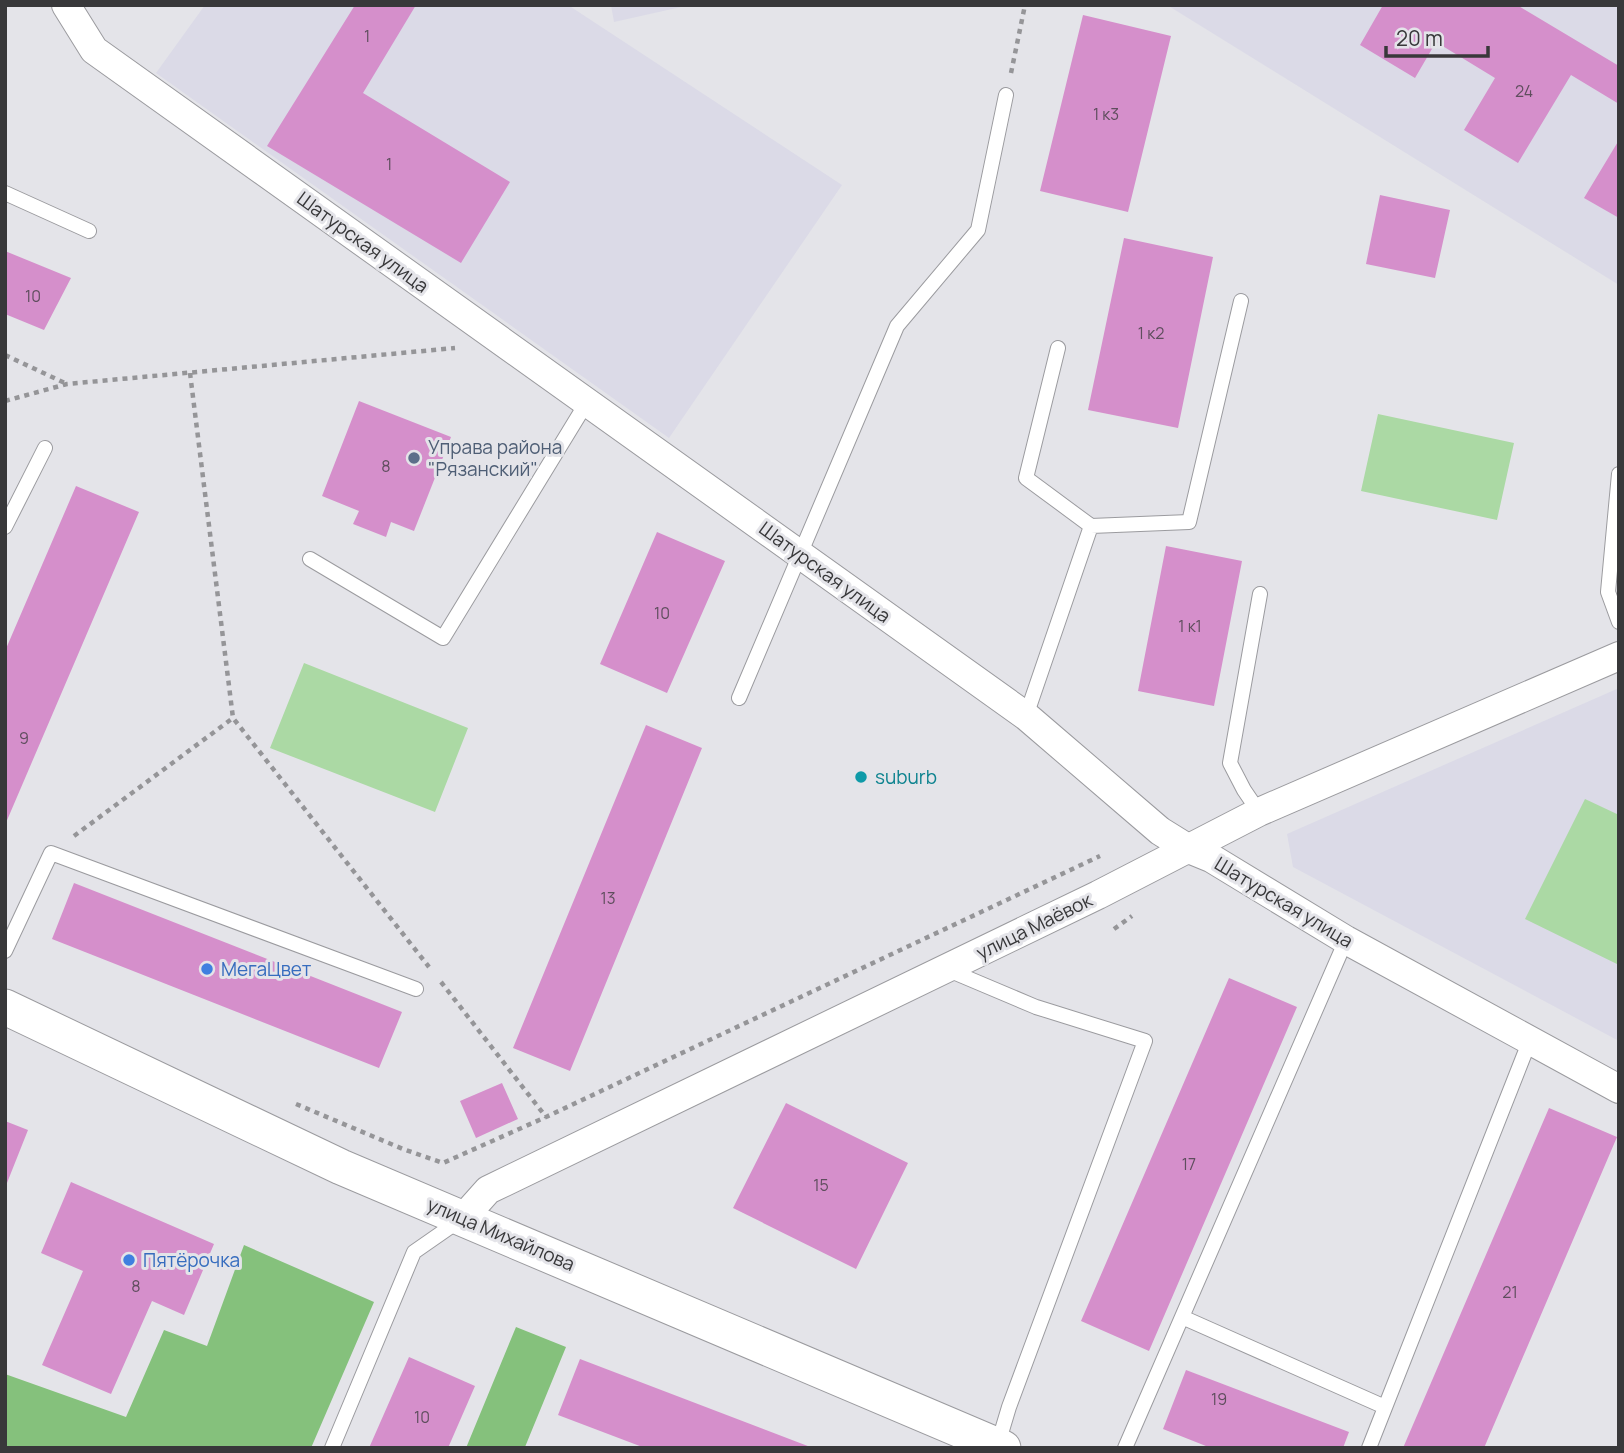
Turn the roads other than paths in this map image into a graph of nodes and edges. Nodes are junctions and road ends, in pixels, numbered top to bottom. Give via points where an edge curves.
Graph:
1 (66, 5) edge
2 (1006, 95) road end
3 (5, 193) edge
4 (89, 231) dead end
5 (1241, 300) dead end
6 (1058, 348) dead end
7 (587, 402) junction
8 (45, 448) dead end
9 (1619, 474) edge
10 (1091, 526) junction
11 (5, 527) edge
12 (799, 553) junction
13 (310, 559) dead end
14 (1260, 594) dead end
15 (1619, 622) edge
16 (1619, 656) edge
17 (739, 698) dead end
18 (1026, 716) junction
19 (1259, 812) junction
20 (1189, 849) junction
21 (1346, 940) junction
22 (5, 951) edge
23 (945, 969) junction
24 (416, 989) dead end
25 (5, 1007) edge
26 (1530, 1040) junction
27 (1619, 1089) edge
28 (463, 1218) junction
29 (1182, 1317) junction
30 (1385, 1407) junction
31 (999, 1447) edge
32 (332, 1448) edge
33 (1125, 1448) edge
34 (1369, 1448) edge

1 - 7 street, Шатурская улица via 94,50
2 - 12 lane via 978,230 897,326
3 - 4 lane
5 - 10 lane via 1189,522
6 - 10 lane via 1027,478
7 - 12 street, Шатурская улица
7 - 13 lane via 443,638
8 - 11 lane
9 - 15 lane via 1608,592
10 - 18 lane
12 - 17 lane
12 - 18 street, Шатурская улица
14 - 19 lane via 1230,763
16 - 19 street, улица Маёвок
18 - 20 street, Шатурская улица via 1160,831
19 - 20 street, улица Маёвок
20 - 21 street, Шатурская улица
20 - 23 street, улица Маёвок
21 - 26 street, Шатурская улица
21 - 29 lane
22 - 24 lane via 51,853
23 - 28 street, улица Маёвок via 488,1190
23 - 31 lane via 1036,1007 1146,1041 1009,1407
25 - 28 street, улица Михайлова via 341,1167
26 - 27 street, Шатурская улица
26 - 30 lane
28 - 31 street, улица Михайлова
28 - 32 lane via 414,1252
29 - 30 lane
29 - 33 lane
30 - 34 lane

